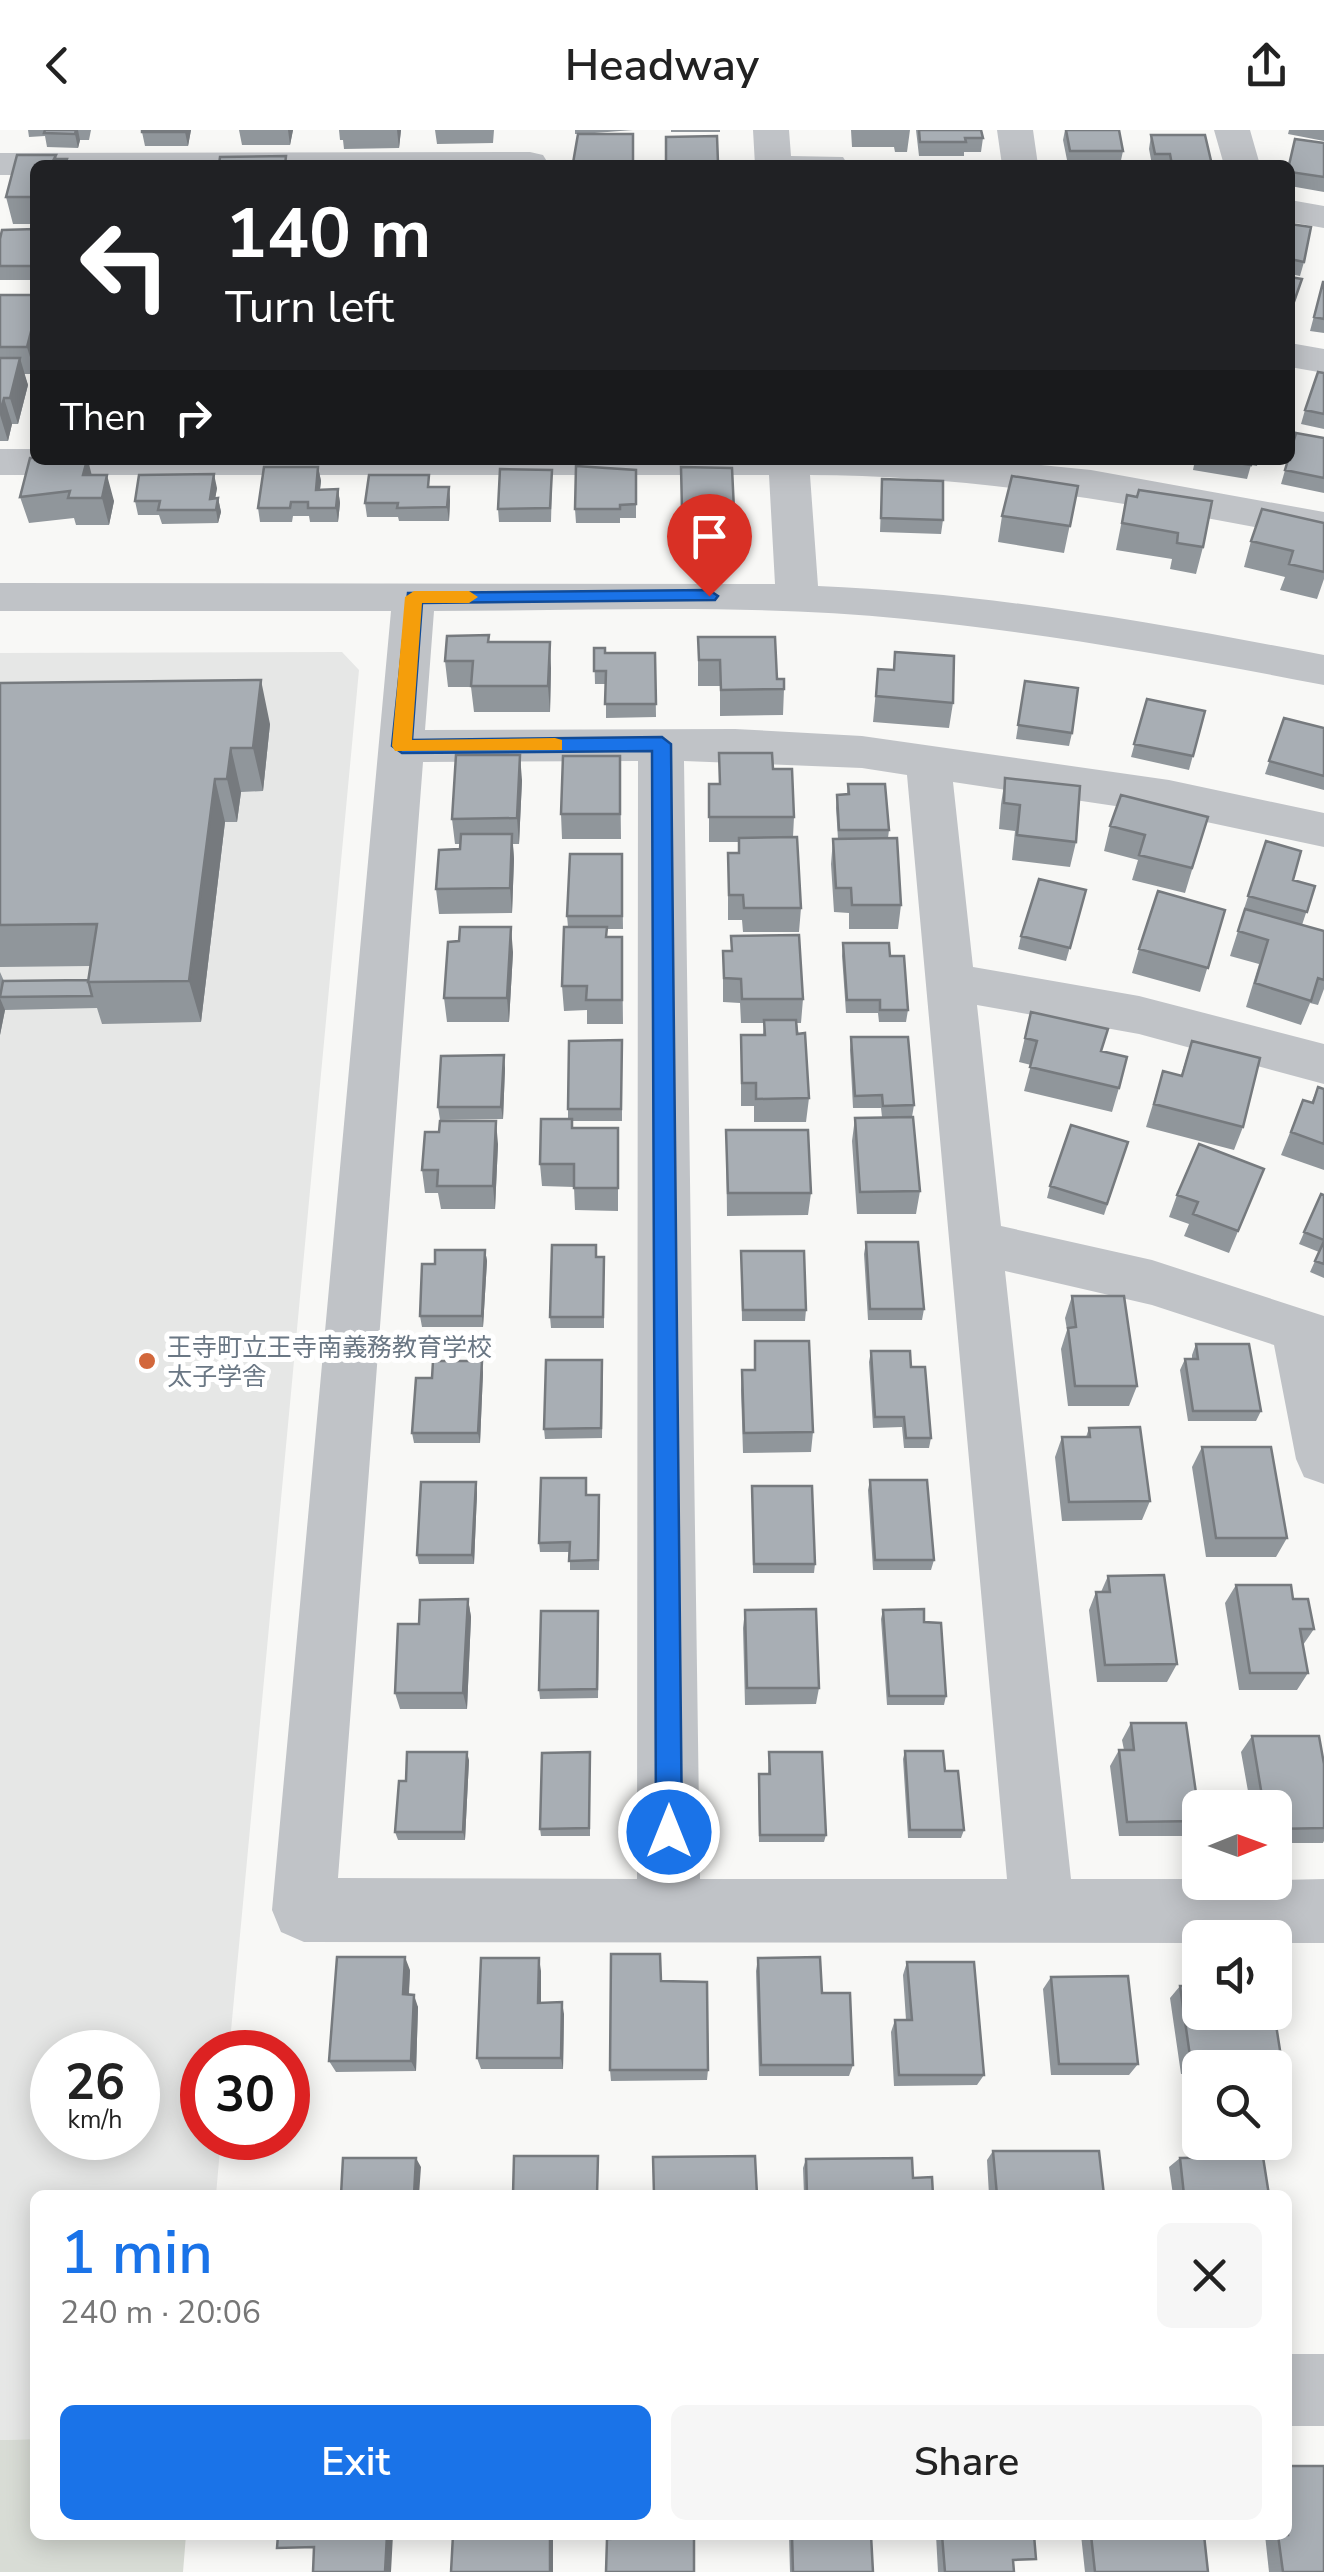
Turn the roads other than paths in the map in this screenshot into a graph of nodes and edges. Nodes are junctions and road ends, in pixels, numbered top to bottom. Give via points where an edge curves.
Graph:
1 (771, 130) edge
2 (1014, 130) edge
3 (1232, 130) edge
4 (530, 153) edge
5 (193, 160) edge
6 (773, 160) edge
7 (1019, 160) edge
8 (1241, 160) edge
9 (30, 163) edge
10 (0, 164) edge
11 (1295, 212) edge
12 (1324, 216) edge
13 (1295, 356) edge
14 (1324, 361) edge
15 (0, 462) edge
16 (30, 462) edge
17 (789, 465) edge
18 (889, 465) edge
19 (1324, 526) edge
20 (0, 597) edge
21 (414, 597) junction
22 (797, 599) junction
23 (1324, 670) edge
24 (662, 744) junction
25 (402, 746) junction
26 (928, 760) junction
27 (1324, 830) edge
28 (950, 982) junction
29 (1324, 1064) edge
30 (976, 1243) junction
31 (1312, 1335) edge
32 (1324, 1460) edge
33 (669, 1910) junction
34 (1042, 1911) junction
35 (1324, 1911) edge
36 (1292, 2390) edge
37 (1324, 2390) edge

1 - 6 street
2 - 7 street
3 - 8 street
4 - 5 street
9 - 10 street
11 - 12 street
13 - 14 street
15 - 16 street
17 - 22 street
18 - 19 street via 1091,483
20 - 21 street
21 - 22 street
21 - 25 street
22 - 23 street via 1022,616
24 - 25 street
24 - 26 street
24 - 33 street
25 - 33 street via 304,1910
26 - 27 street via 1168,797
26 - 28 street
28 - 29 street via 1108,1009
28 - 30 street
30 - 31 street via 1160,1283
30 - 34 street
31 - 32 street
33 - 34 street
34 - 35 street
36 - 37 street

